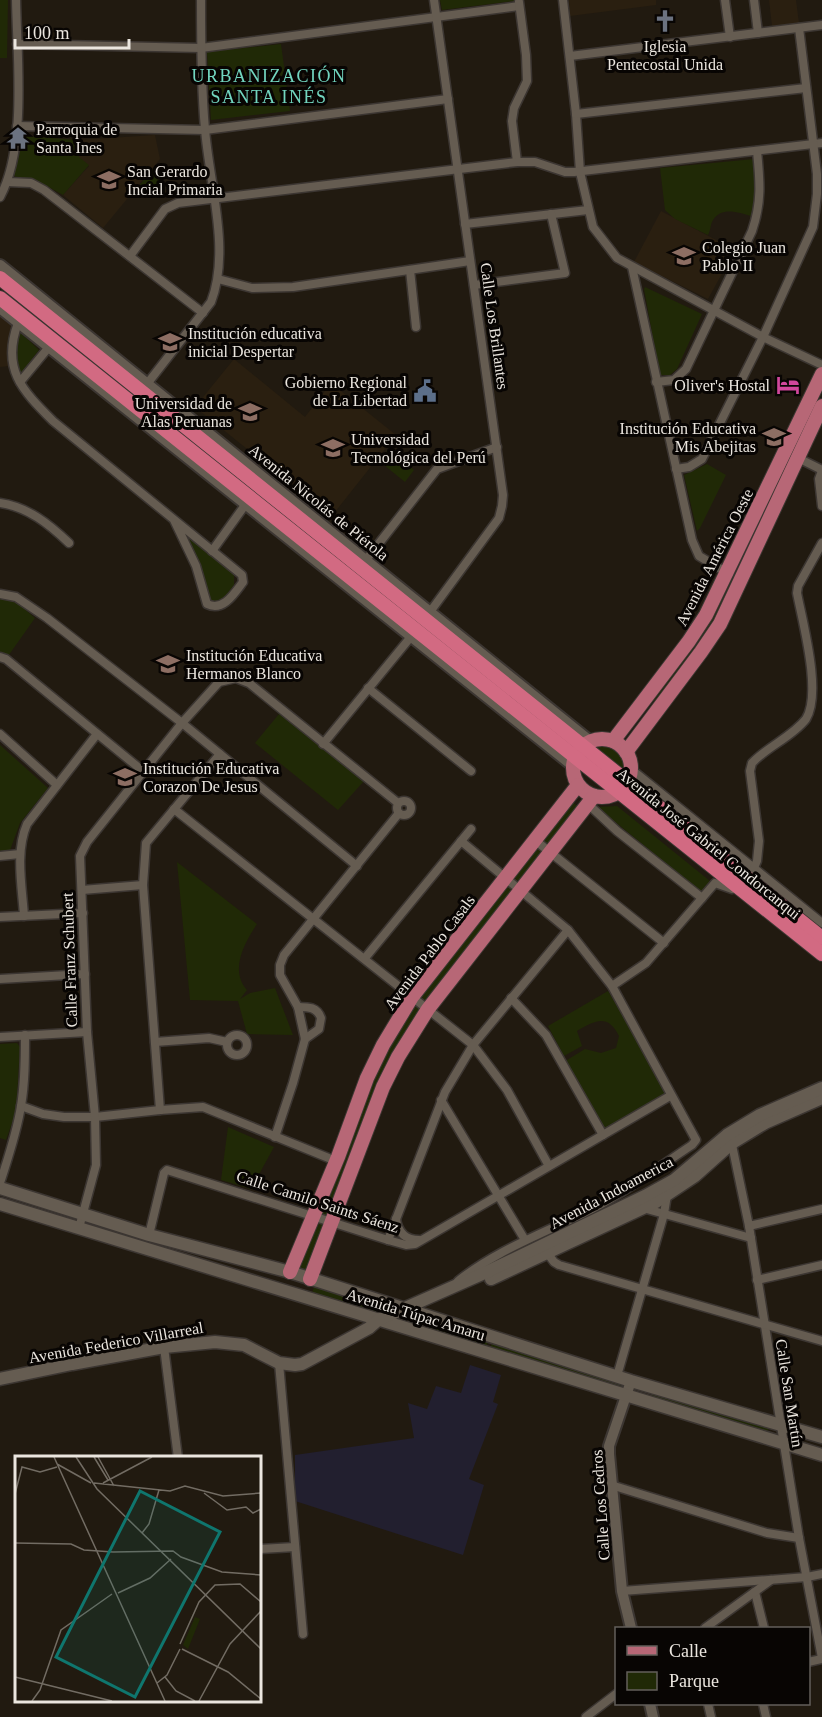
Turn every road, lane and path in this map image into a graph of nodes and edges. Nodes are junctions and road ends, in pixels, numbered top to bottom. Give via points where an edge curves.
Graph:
1 (16, 0) edge
2 (201, 0) edge
3 (434, 0) edge
4 (563, 0) edge
5 (725, 0) edge
6 (754, 0) edge
7 (519, 3) edge
8 (436, 17) junction
9 (822, 25) edge
10 (799, 28) junction
11 (758, 33) junction
12 (730, 37) junction
13 (17, 44) junction
14 (201, 48) junction
15 (570, 56) junction
16 (806, 88) junction
17 (448, 99) junction
18 (576, 114) junction
19 (17, 126) junction
20 (205, 130) junction
21 (818, 144) edge
22 (757, 151) junction
23 (517, 162) junction
24 (458, 170) junction
25 (580, 172) junction
26 (8, 182) junction
27 (0, 197) edge
28 (214, 199) junction
29 (588, 210) junction
30 (551, 214) junction
31 (465, 224) junction
32 (130, 256) junction
33 (470, 261) junction
34 (0, 265) edge
35 (632, 267) junction
36 (410, 270) junction
37 (0, 278) edge
38 (218, 279) junction
39 (474, 285) junction
40 (0, 298) edge
41 (0, 308) edge
42 (713, 310) junction
43 (203, 313) junction
44 (18, 323) junction
45 (416, 327) dead end
46 (764, 337) junction
47 (49, 347) junction
48 (822, 365) edge
49 (822, 374) edge
50 (20, 382) junction
51 (656, 382) junction
52 (145, 388) junction
53 (822, 406) edge
54 (129, 407) junction
55 (496, 447) junction
56 (798, 458) junction
57 (676, 469) junction
58 (822, 471) edge
59 (248, 501) junction
60 (0, 503) edge
61 (822, 506) edge
62 (174, 520) junction
63 (335, 541) junction
64 (69, 543) dead end
65 (822, 543) edge
66 (212, 551) junction
67 (366, 561) junction
68 (726, 573) junction
69 (742, 580) junction
70 (0, 594) edge
71 (420, 624) junction
72 (0, 657) edge
73 (368, 688) junction
74 (646, 698) junction
75 (659, 708) junction
76 (182, 723) junction
77 (0, 734) edge
78 (97, 734) junction
79 (613, 741) junction
80 (322, 744) junction
81 (626, 752) junction
82 (580, 753) junction
83 (220, 754) junction
84 (471, 771) dead end
85 (144, 772) junction
86 (626, 781) junction
87 (57, 785) junction
88 (578, 785) junction
89 (591, 800) junction
90 (174, 809) junction
91 (471, 829) dead end
92 (536, 841) junction
93 (461, 842) junction
94 (549, 851) junction
95 (20, 854) junction
96 (0, 856) edge
97 (357, 866) junction
98 (506, 878) junction
99 (746, 878) junction
100 (143, 885) junction
101 (520, 889) junction
102 (82, 891) junction
103 (702, 898) junction
104 (82, 914) junction
105 (801, 914) junction
106 (24, 916) junction
107 (0, 917) edge
108 (314, 918) junction
109 (822, 923) edge
110 (567, 930) junction
111 (822, 938) edge
112 (664, 943) junction
113 (822, 954) edge
114 (365, 958) junction
115 (85, 974) junction
116 (0, 979) edge
117 (612, 986) junction
118 (412, 997) junction
119 (512, 998) junction
120 (298, 1007) junction
121 (428, 1009) junction
122 (87, 1032) junction
123 (25, 1035) junction
124 (0, 1036) edge
125 (305, 1039) junction
126 (227, 1041) dead end
127 (155, 1042) junction
128 (473, 1045) junction
129 (822, 1088) edge
130 (670, 1096) junction
131 (822, 1098) edge
132 (441, 1100) junction
133 (21, 1106) junction
134 (160, 1110) junction
135 (451, 1117) junction
136 (95, 1118) junction
137 (434, 1120) junction
138 (603, 1136) junction
139 (275, 1137) junction
140 (730, 1139) junction
141 (336, 1161) junction
142 (549, 1166) junction
143 (0, 1183) edge
144 (0, 1188) edge
145 (667, 1195) junction
146 (498, 1196) junction
147 (0, 1204) edge
148 (643, 1208) junction
149 (822, 1209) edge
150 (83, 1214) junction
151 (664, 1214) junction
152 (314, 1216) junction
153 (396, 1219) junction
154 (333, 1222) junction
155 (749, 1226) junction
156 (79, 1228) junction
157 (149, 1235) junction
158 (751, 1238) junction
159 (422, 1239) junction
160 (388, 1240) junction
161 (525, 1240) junction
162 (548, 1254) junction
163 (822, 1265) edge
164 (290, 1272) junction
165 (310, 1279) junction
166 (757, 1280) junction
167 (643, 1290) junction
168 (446, 1291) junction
169 (284, 1292) junction
170 (303, 1298) junction
171 (404, 1308) junction
172 (417, 1312) junction
173 (378, 1324) junction
174 (764, 1324) junction
175 (492, 1336) junction
176 (822, 1341) edge
177 (164, 1347) junction
178 (486, 1352) junction
179 (279, 1363) junction
180 (617, 1376) junction
181 (0, 1380) edge
182 (631, 1381) junction
183 (626, 1395) junction
184 (780, 1425) junction
185 (822, 1437) edge
186 (783, 1443) junction
187 (822, 1455) edge
188 (178, 1456) edge
189 (611, 1485) junction
190 (799, 1538) junction
191 (295, 1546) junction
192 (261, 1549) edge
193 (822, 1574) edge
194 (807, 1577) junction
195 (772, 1580) junction
196 (622, 1591) junction
197 (755, 1592) junction
198 (631, 1627) edge
199 (708, 1627) edge
200 (764, 1627) edge
201 (303, 1634) dead end
202 (822, 1658) edge
203 (615, 1695) edge
204 (602, 1705) junction
205 (586, 1717) edge
206 (603, 1717) edge

1 - 13 street
2 - 14 street
3 - 8 street, Calle Los Brillantes
4 - 15 street
5 - 12 street
6 - 11 street
7 - 8 street
7 - 23 street via 527,81 512,121
8 - 14 street
8 - 17 street, Calle Los Brillantes
9 - 10 street
10 - 11 street
10 - 16 street
11 - 12 street
12 - 15 street
13 - 14 street
13 - 19 street
14 - 20 street
15 - 18 street
16 - 18 street
16 - 21 street
17 - 20 street
17 - 24 street, Calle Los Brillantes
18 - 25 street
19 - 20 street
19 - 26 street
20 - 28 street
21 - 22 street
21 - 46 street via 813,226
22 - 25 street
22 - 42 street via 761,186 758,213
23 - 24 street
23 - 25 street
24 - 28 street
24 - 31 street, Calle Los Brillantes
25 - 29 street
26 - 27 street
26 - 32 street via 31,183 44,190
28 - 32 street via 178,203 165,209
28 - 38 street
29 - 30 street
29 - 35 street via 593,227 617,258
30 - 31 street
30 - 39 street via 565,273
31 - 33 street, Calle Los Brillantes
32 - 43 street
33 - 36 street
33 - 39 street, Calle Los Brillantes
34 - 52 street, Avenida Nicolás de Piérola
35 - 42 street
35 - 51 street
36 - 38 street via 293,287 252,288
36 - 45 street
37 - 52 highway, Avenida Nicolás de Piérola
38 - 43 street
39 - 55 street, Calle Los Brillantes
40 - 54 highway, Avenida Nicolás de Piérola
41 - 44 street, Avenida Nicolás de Piérola
42 - 46 street
42 - 51 street via 686,369 674,380
43 - 52 street
44 - 47 street, Avenida Nicolás de Piérola
44 - 50 street via 11,350 13,369
46 - 48 street
46 - 57 street via 702,459
47 - 50 street
47 - 54 street, Avenida Nicolás de Piérola
49 - 68 main road, Avenida América Oeste
50 - 62 street via 53,421
51 - 57 street
52 - 54 street
52 - 63 highway, Avenida Nicolás de Piérola
53 - 56 main road, Avenida América Oeste
54 - 59 highway, Avenida Nicolás de Piérola
55 - 67 street via 437,469
55 - 71 street, Calle Los Brillantes via 503,495 499,518
56 - 58 street
56 - 69 main road, Avenida América Oeste
57 - 68 street via 699,556
58 - 61 street
59 - 66 street
59 - 71 highway, Avenida Nicolás de Piérola
60 - 64 street via 15,505 49,524
62 - 66 street
62 - 66 street via 196,566 207,604 215,607 233,596 243,582 242,575
63 - 67 street, Avenida Nicolás de Piérola
63 - 71 highway, Avenida Nicolás de Piérola
65 - 99 street via 796,593 813,665 816,697 807,719 752,763 759,841 757,861
67 - 71 street, Avenida Nicolás de Piérola
68 - 69 street
68 - 74 main road, Avenida América Oeste via 706,615
69 - 75 main road, Avenida América Oeste via 714,633
70 - 76 street via 16,597 47,618
71 - 73 street, Calle Los Brillantes
71 - 82 highway, Avenida Nicolás de Piérola via 525,723
71 - 82 highway, Avenida Nicolás de Piérola via 553,717
72 - 78 street
73 - 80 street, Calle Los Brillantes
73 - 84 street
74 - 75 main road
74 - 79 main road, Avenida América Oeste
75 - 81 main road, Avenida América Oeste
76 - 80 street, Calle Franz Schubert via 219,682 236,678 249,683
76 - 83 street
76 - 85 street, Calle Franz Schubert
77 - 87 street
78 - 85 street
78 - 87 street
79 - 81 main road
79 - 82 main road via 606,740
80 - 97 street via 399,808
81 - 86 main road
82 - 86 highway, Avenida José Gabriel Condorcanqui
82 - 88 main road
83 - 90 street
83 - 97 street
85 - 102 street, Calle Franz Schubert via 87,842 80,856
86 - 89 main road via 609,796
86 - 99 highway, Avenida José Gabriel Condorcanqui
86 - 99 street, Avenida José Gabriel Condorcanqui
87 - 95 street via 27,824
88 - 89 main road
88 - 92 main road, Avenida Pablo Casals
89 - 94 main road, Avenida Pablo Casals
89 - 103 street via 617,831
90 - 100 street via 146,843
90 - 108 street
91 - 93 street
92 - 94 street
92 - 98 main road, Avenida Pablo Casals
93 - 98 street
93 - 114 street
94 - 101 main road, Avenida Pablo Casals
94 - 112 street
95 - 96 street
95 - 106 street
97 - 108 street
98 - 101 street
98 - 118 main road, Avenida Pablo Casals
99 - 103 street via 732,889 715,883
99 - 105 highway, Avenida José Gabriel Condorcanqui
99 - 113 highway, Avenida José Gabriel Condorcanqui
100 - 102 street
100 - 127 street
101 - 110 street
101 - 121 main road, Avenida Pablo Casals
102 - 104 street, Calle Franz Schubert
103 - 112 street
104 - 106 street
104 - 115 street, Calle Franz Schubert
105 - 109 street
105 - 111 highway, Avenida José Gabriel Condorcanqui
106 - 107 street
108 - 114 street
108 - 120 street via 280,965 280,975
110 - 117 street
110 - 119 street
112 - 117 street via 646,963
114 - 118 street
115 - 116 street
115 - 122 street, Calle Franz Schubert
117 - 130 street
118 - 121 street
118 - 141 main road, Avenida Pablo Casals via 372,1066
119 - 128 street
119 - 138 street via 546,1035
120 - 125 street
120 - 125 street via 316,1009 321,1018 319,1029
121 - 128 street
121 - 154 main road, Avenida Pablo Casals via 389,1074
122 - 123 street
122 - 136 street, Calle Franz Schubert
123 - 124 street
123 - 133 street
125 - 139 street
126 - 127 street via 209,1038
127 - 134 street
128 - 132 street
128 - 142 street via 507,1090
129 - 140 main road, Avenida Indoamerica via 760,1115
130 - 138 street, Calle Camilo Saints Sáenz
130 - 161 street via 696,1140 692,1145 597,1207
131 - 140 main road, Avenida Indoamerica
132 - 135 street
132 - 137 street
133 - 136 street via 43,1114
133 - 143 street
134 - 136 street
134 - 139 street via 203,1107
135 - 137 street via 442,1115
135 - 146 street
136 - 150 street, Calle Franz Schubert via 96,1165
137 - 153 street
138 - 142 street, Calle Camilo Saints Sáenz
139 - 141 street
140 - 145 main road, Avenida Indoamerica via 695,1176
140 - 155 street, Calle San Martín
140 - 168 main road, Avenida Indoamerica via 674,1180
141 - 152 main road, Avenida Pablo Casals
142 - 146 street, Calle Camilo Saints Sáenz
144 - 150 main road, Avenida Túpac Amaru
145 - 148 main road, Avenida Indoamerica
145 - 151 street
146 - 159 street, Calle Camilo Saints Sáenz
146 - 161 street
147 - 156 main road, Avenida Túpac Amaru
148 - 151 street
148 - 162 main road, Avenida Indoamerica
149 - 155 street
150 - 156 street, Calle Franz Schubert
150 - 157 main road, Avenida Túpac Amaru
151 - 158 street
151 - 167 street
152 - 154 street, Calle Camilo Saints Sáenz
152 - 157 street, Calle Camilo Saints Sáenz via 167,1170
152 - 164 main road, Avenida Pablo Casals
153 - 159 street via 407,1238
153 - 160 street
154 - 160 street, Calle Camilo Saints Sáenz
154 - 165 main road, Avenida Pablo Casals
155 - 158 street, Calle San Martín
156 - 169 main road, Avenida Túpac Amaru
157 - 164 main road, Avenida Túpac Amaru
158 - 166 street, Calle San Martín
159 - 160 street, Calle Camilo Saints Sáenz via 406,1245
161 - 168 street
162 - 167 street via 559,1265
162 - 172 main road, Avenida Indoamerica
163 - 166 street
164 - 165 main road, Avenida Túpac Amaru
164 - 169 main road, Avenida Pablo Casals
165 - 170 main road, Avenida Pablo Casals
165 - 171 main road, Avenida Túpac Amaru
166 - 174 street, Calle San Martín
167 - 174 street
167 - 180 street
168 - 171 main road, Avenida Indoamerica
169 - 170 main road, Avenida Túpac Amaru
170 - 173 main road, Avenida Túpac Amaru
171 - 172 main road, Avenida Túpac Amaru
171 - 173 main road
172 - 173 main road
172 - 175 main road, Avenida Túpac Amaru
173 - 178 main road, Avenida Túpac Amaru
173 - 179 main road via 302,1364
174 - 176 street
174 - 184 street, Calle San Martín
175 - 178 main road
175 - 180 main road, Avenida Túpac Amaru
177 - 179 main road, Avenida Federico Villarreal via 215,1341 244,1345
177 - 181 main road, Avenida Federico Villarreal
177 - 188 street
178 - 183 main road, Avenida Túpac Amaru
179 - 191 street
180 - 182 main road, Avenida Túpac Amaru
182 - 183 street, Calle Los Cedros
182 - 184 main road, Avenida Túpac Amaru
183 - 186 main road, Avenida Túpac Amaru
183 - 189 street, Calle Los Cedros via 609,1446
184 - 185 main road, Avenida Túpac Amaru
184 - 186 street, Calle San Martín
186 - 187 main road, Avenida Túpac Amaru
186 - 190 street, Calle San Martín
189 - 190 street via 767,1533
189 - 196 street, Calle Los Cedros
190 - 194 street, Calle San Martín
191 - 192 street
191 - 201 street
193 - 194 street
194 - 195 street
194 - 202 street, Calle San Martín
195 - 196 street
195 - 197 street
196 - 198 street, Calle Los Cedros
197 - 199 street
197 - 200 street
203 - 204 street
204 - 205 street
204 - 206 street

